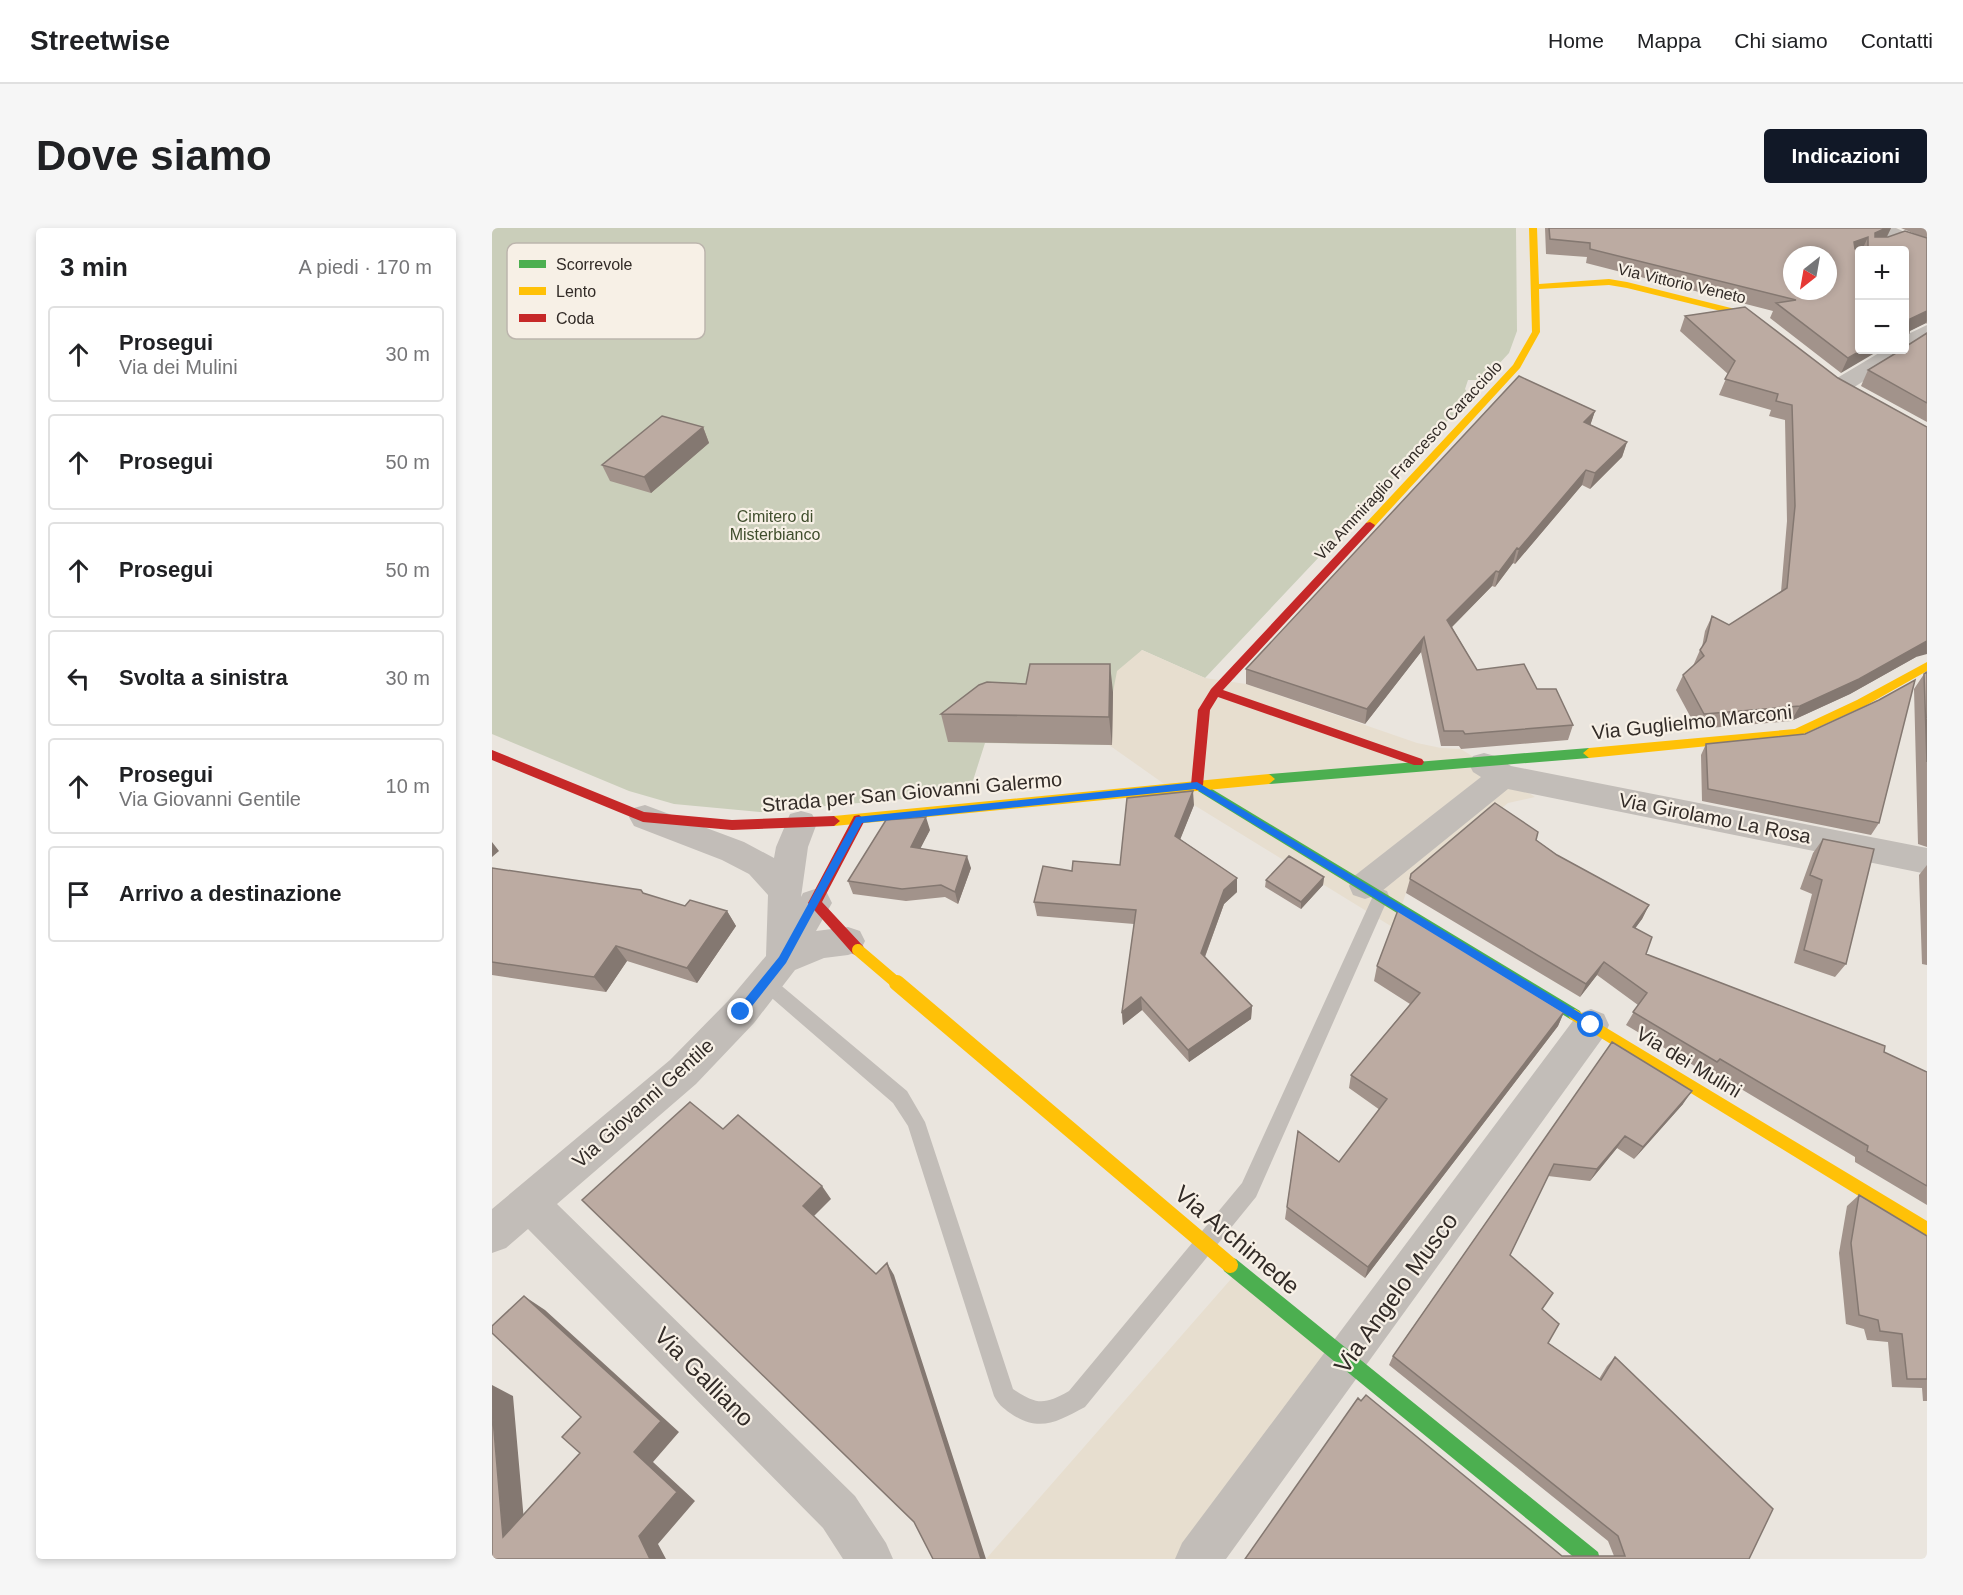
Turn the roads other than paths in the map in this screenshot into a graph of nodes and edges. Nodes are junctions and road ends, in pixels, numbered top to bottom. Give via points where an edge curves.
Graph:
1 (1533, 228) edge
2 (1881, 237) edge
3 (1927, 249) edge
4 (1537, 287) junction
5 (1927, 332) edge
6 (1777, 338) edge
7 (1909, 343) edge
8 (1892, 354) edge
9 (1840, 385) edge
10 (1927, 666) edge
11 (1215, 692) junction
12 (492, 755) edge
13 (1431, 767) junction
14 (1493, 769) junction
15 (1197, 785) junction
16 (643, 817) junction
17 (859, 820) junction
18 (801, 823) junction
19 (1927, 861) edge
20 (1373, 891) junction
21 (800, 897) junction
22 (853, 945) junction
23 (774, 971) junction
24 (1591, 1025) junction
25 (529, 1203) junction
26 (1927, 1230) edge
27 (492, 1234) edge
28 (1346, 1361) junction
29 (870, 1559) edge
30 (1198, 1559) edge
31 (1591, 1559) edge

1 - 4 main road, Via Ammiraglio Francesco Caracciolo
2 - 3 street via 1902,238
4 - 6 main road, Via Vittorio Veneto via 1609,282 1627,285 1748,315
4 - 11 main road, Via Ammiraglio Francesco Caracciolo via 1536,332 1517,366
5 - 7 street
8 - 9 street
10 - 14 main road, Via Guglielmo Marconi via 1797,733
11 - 13 main road
11 - 15 main road via 1204,710
12 - 16 main road, Strada per San Giovanni Galermo
13 - 14 main road, Via Guglielmo Marconi
13 - 15 main road, Strada per San Giovanni Galermo
14 - 19 street, Via Girolamo La Rosa
14 - 20 street
15 - 17 main road, Strada per San Giovanni Galermo
15 - 20 main road, Via dei Mulini
16 - 18 main road, Strada per San Giovanni Galermo via 732,825
16 - 21 street via 733,851 760,865
17 - 18 main road, Strada per San Giovanni Galermo
17 - 21 main road
18 - 21 street via 792,847
20 - 23 lane via 1249,1190 1077,1399 1054,1412 1029,1413 1005,1396 916,1122 900,1097
20 - 24 main road, Via dei Mulini
21 - 22 main road, Via Archimede
21 - 23 street, Via Giovanni Gentile
22 - 23 street via 821,944
22 - 28 main road, Via Archimede, bridge
23 - 25 street, Via Giovanni Gentile via 683,1072
24 - 26 main road, Via dei Mulini
24 - 28 street, Via Angelo Musco
25 - 27 street, Via Giovanni Gentile
25 - 29 street, Via Galliano via 839,1512
28 - 30 street, Via Angelo Musco
28 - 31 main road, Via Archimede

